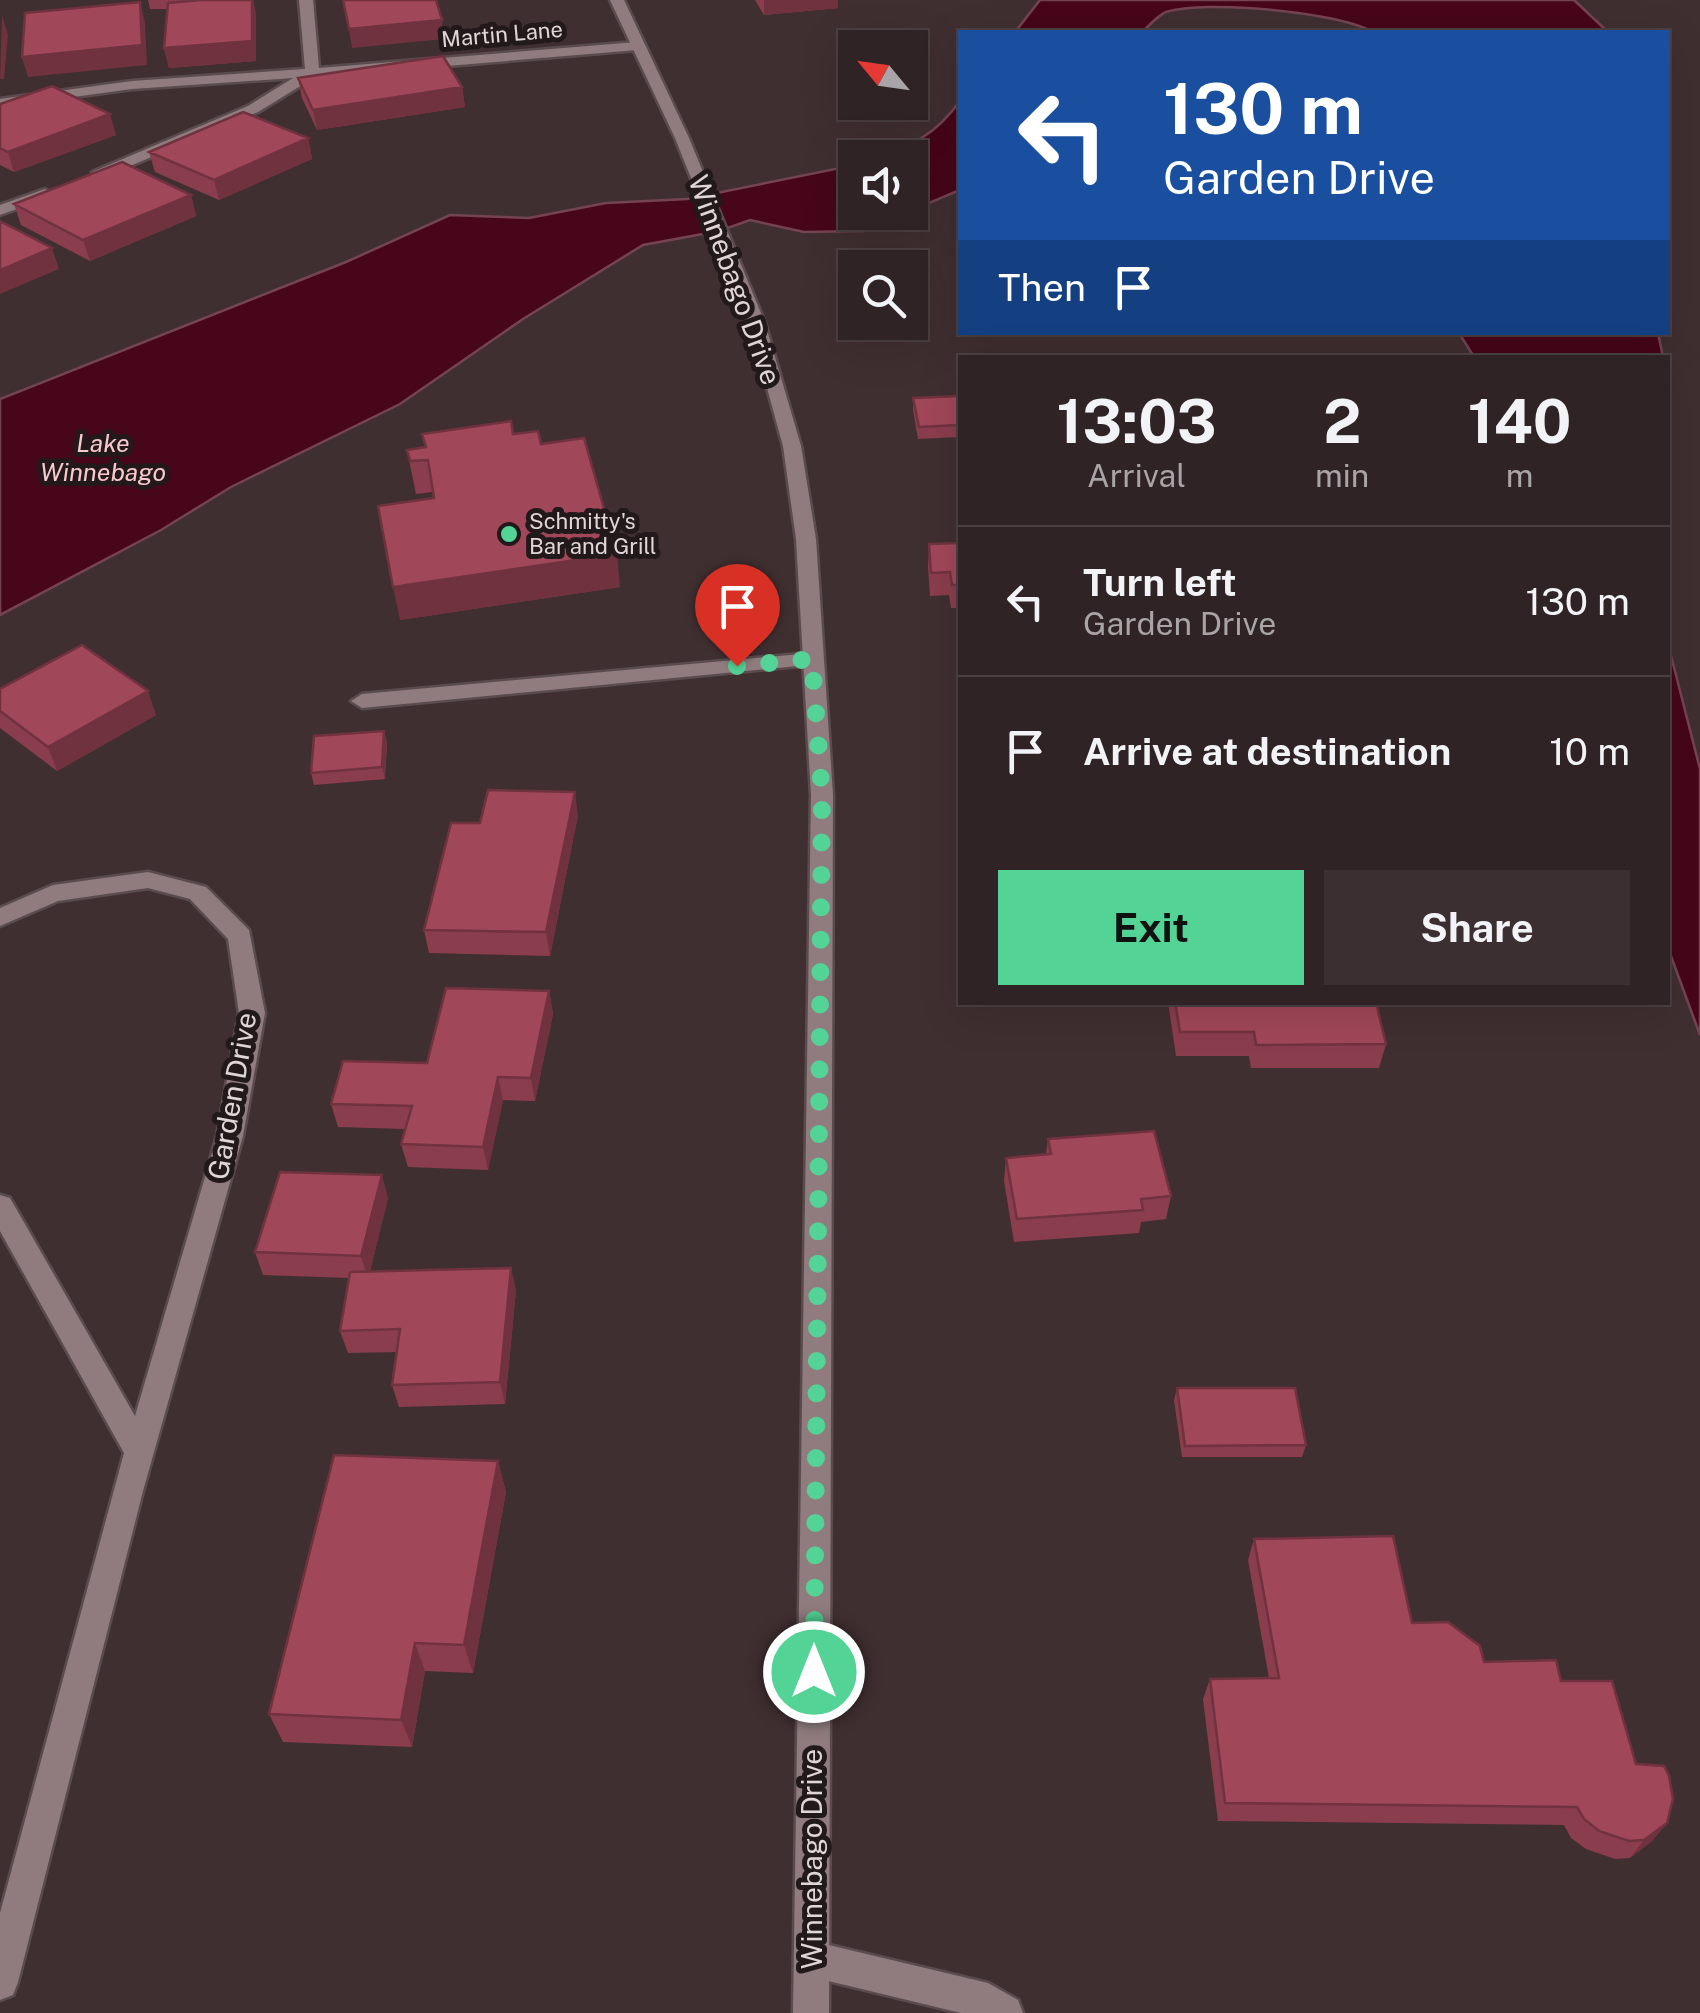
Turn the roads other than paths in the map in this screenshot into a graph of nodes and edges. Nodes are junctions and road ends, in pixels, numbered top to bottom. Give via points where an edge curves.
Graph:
1 (306, 0) edge
2 (616, 0) edge
3 (637, 46) junction
4 (312, 73) junction
5 (0, 103) edge
6 (87, 178) edge
7 (70, 185) edge
8 (0, 210) edge
9 (812, 659) junction
10 (362, 701) dead end
11 (0, 918) edge
12 (0, 1206) edge
13 (140, 1453) junction
14 (812, 1958) junction
15 (0, 1982) edge
16 (812, 2013) edge
17 (1005, 2013) edge

1 - 4 street
2 - 3 street, Winnebago Drive
3 - 4 street, Martin Lane
3 - 9 street, Winnebago Drive via 757,323 792,446 806,539
4 - 5 street, Martin Lane
4 - 6 street, Martin Lane via 253,109
7 - 8 street
9 - 10 street
9 - 14 street, Winnebago Drive via 822,796
11 - 13 street, Garden Drive via 53,893 148,880 198,894 240,936 252,1013 230,1136
12 - 13 street
13 - 15 street, Garden Drive
14 - 16 street, Winnebago Drive
14 - 17 street via 988,2001

